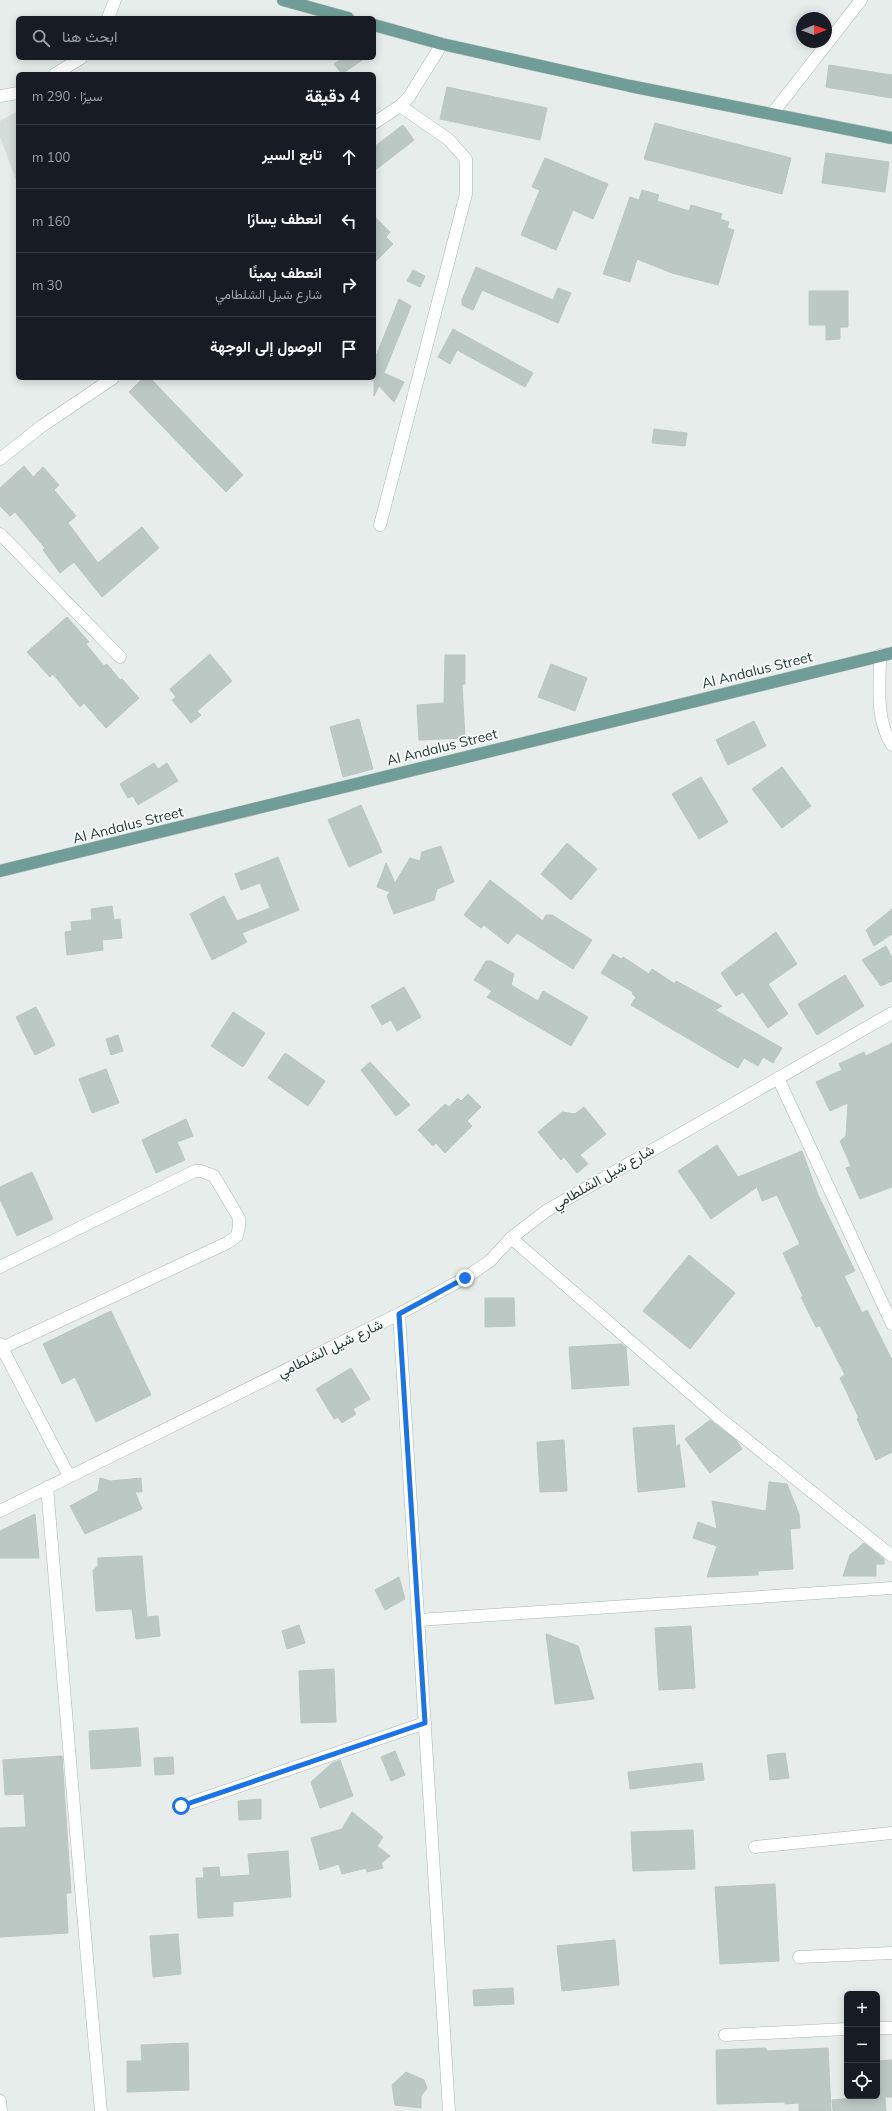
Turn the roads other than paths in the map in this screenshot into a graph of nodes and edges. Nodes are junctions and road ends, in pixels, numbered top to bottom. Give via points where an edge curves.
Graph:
1 (115, 0) edge
2 (283, 0) edge
3 (861, 0) edge
4 (109, 16) edge
5 (341, 16) edge
6 (376, 26) edge
7 (442, 44) junction
8 (79, 60) edge
9 (58, 72) edge
10 (16, 93) edge
11 (0, 96) edge
12 (400, 106) junction
13 (772, 114) junction
14 (376, 122) edge
15 (892, 138) edge
16 (110, 380) edge
17 (0, 459) edge
18 (380, 525) dead end
19 (0, 534) edge
20 (892, 652) edge
21 (880, 655) junction
22 (120, 657) dead end
23 (892, 745) edge
24 (0, 871) edge
25 (892, 1013) edge
26 (778, 1078) junction
27 (511, 1238) junction
28 (0, 1267) edge
29 (399, 1314) junction
30 (892, 1324) edge
31 (1, 1346) edge
32 (68, 1476) junction
33 (47, 1487) junction
34 (0, 1511) edge
35 (892, 1556) edge
36 (892, 1588) edge
37 (419, 1620) junction
38 (425, 1723) junction
39 (181, 1806) dead end
40 (892, 1833) edge
41 (755, 1847) dead end
42 (892, 1953) edge
43 (799, 1957) dead end
44 (880, 2028) edge
45 (892, 2028) edge
46 (844, 2030) edge
47 (725, 2035) dead end
48 (0, 2101) edge
49 (1, 2111) edge
50 (101, 2111) edge
51 (449, 2111) edge

1 - 4 street
2 - 5 main road
3 - 13 street
6 - 7 main road
7 - 12 street via 409,98
7 - 13 main road via 630,86
8 - 9 street
10 - 11 street
12 - 14 street
12 - 18 street via 448,139 466,159 466,194
13 - 15 main road
16 - 17 street via 42,426
19 - 22 street
20 - 21 main road, Al Andalus Street
21 - 23 street via 880,719
21 - 24 main road, Al Andalus Street
25 - 26 street, شارع شيل الشلطامي
26 - 27 street, شارع شيل الشلطامي via 546,1211
26 - 30 street
27 - 29 street, شارع شيل الشلطامي via 490,1261 465,1278
27 - 35 street via 717,1416
28 - 31 street via 195,1171 201,1170 214,1176 239,1218 237,1236 227,1244
29 - 32 street, شارع شيل الشلطامي
29 - 37 street
31 - 32 street
32 - 33 street, شارع شيل الشلطامي
33 - 34 street, شارع شيل الشلطامي
33 - 50 street via 86,1962
36 - 37 street
37 - 38 street
38 - 39 street
38 - 51 street
40 - 41 street
42 - 43 street
44 - 45 street
46 - 47 street
48 - 49 street

